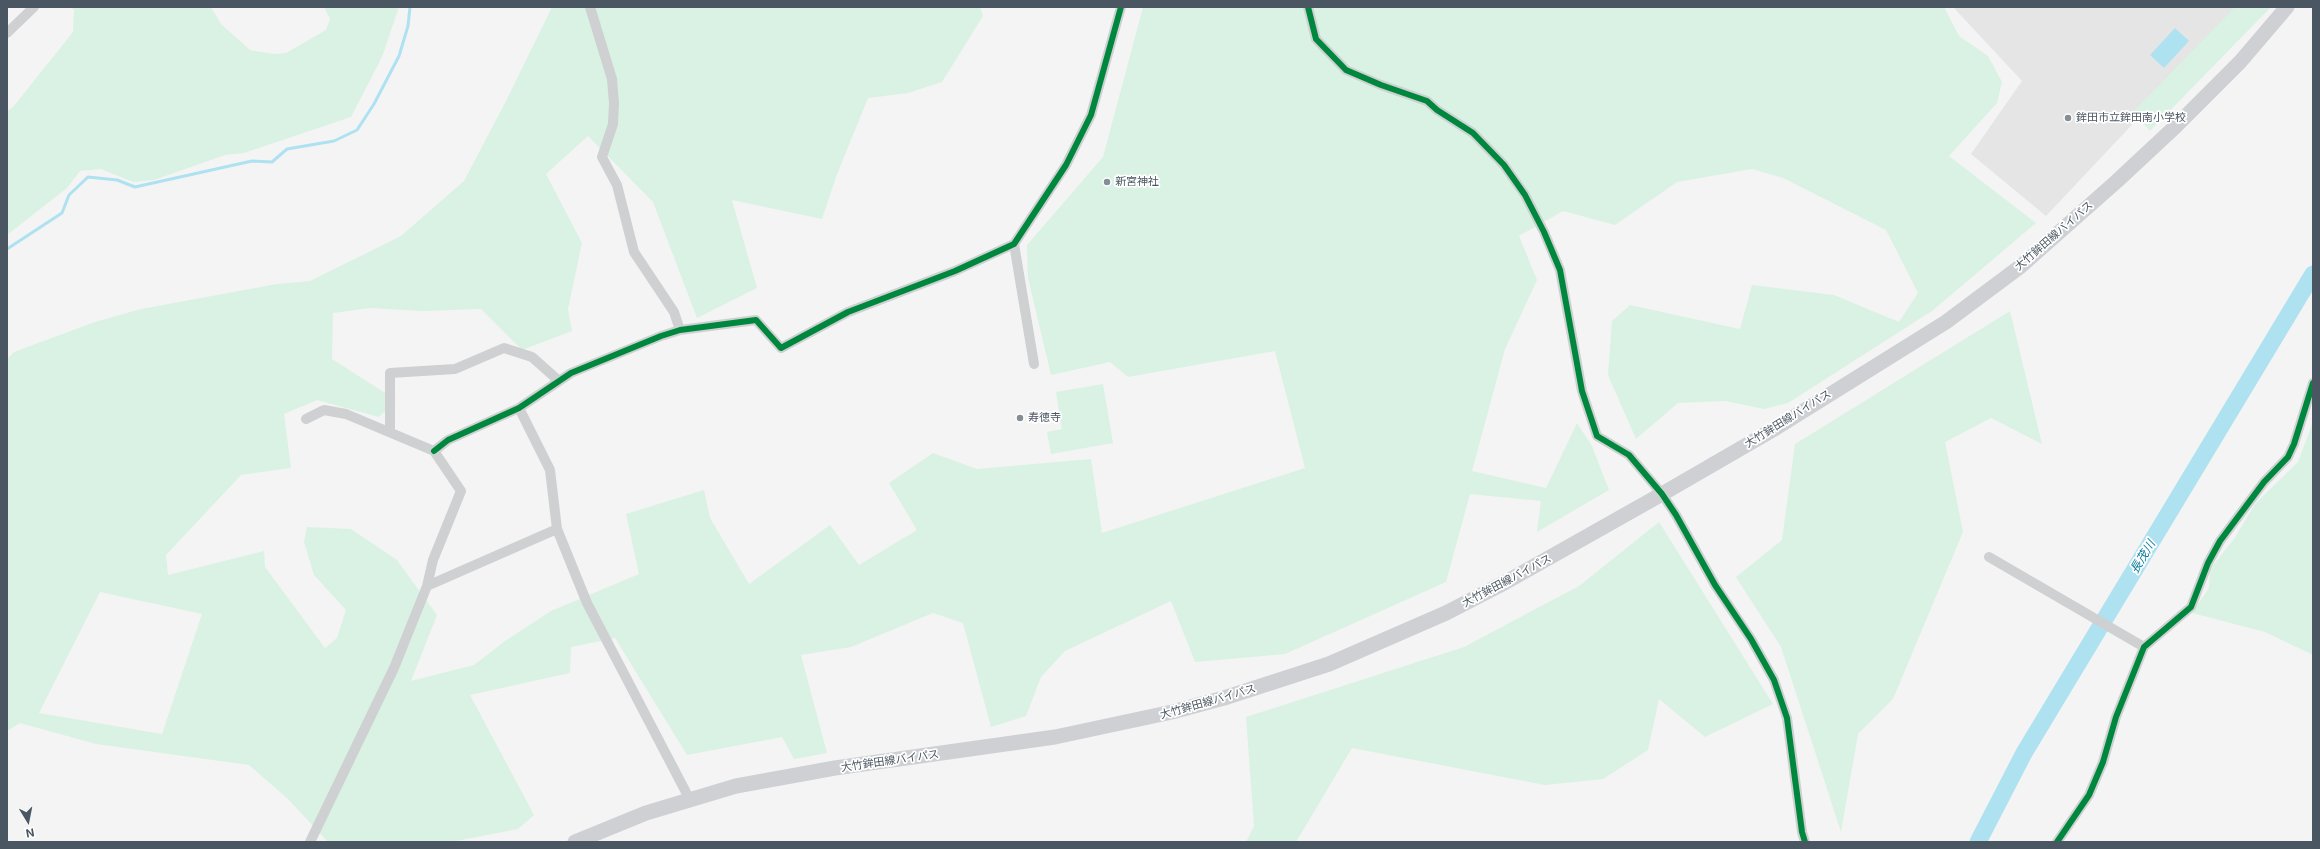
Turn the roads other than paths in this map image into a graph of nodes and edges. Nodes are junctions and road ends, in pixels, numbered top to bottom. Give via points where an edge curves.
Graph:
1 (34, 7) edge
2 (590, 7) edge
3 (1121, 7) edge
4 (1308, 7) edge
5 (2287, 7) edge
6 (7, 33) edge
7 (1014, 244) junction
8 (680, 330) junction
9 (1034, 364) dead end
10 (559, 381) junction
11 (2313, 383) edge
12 (519, 408) junction
13 (306, 420) dead end
14 (390, 432) junction
15 (434, 451) junction
16 (1662, 494) junction
17 (557, 529) junction
18 (1989, 557) dead end
19 (427, 586) junction
20 (2144, 647) junction
21 (689, 798) junction
22 (310, 842) edge
23 (575, 842) edge
24 (1805, 842) edge
25 (2057, 842) edge

1 - 6 street
2 - 8 street via 612,79 614,103 613,124 602,157 617,186 634,252 674,312
3 - 7 street via 1091,115 1066,165
4 - 16 street via 1316,39 1346,70 1427,101 1473,133 1504,165 1525,195 1560,270 1582,391 1597,436 1629,455
5 - 16 main road, 大竹鉾田線バイパス via 2240,62 2176,126 2021,266 1946,322 1776,428
7 - 8 street via 955,271 848,312 781,348 756,320
7 - 9 street
8 - 10 street via 571,373
10 - 12 street
10 - 14 street via 532,357 504,348 455,369 390,373
11 - 20 street via 2288,457 2264,482 2220,541 2208,563 2191,607
12 - 15 street via 448,440
12 - 17 street via 550,470
13 - 14 street via 324,410 346,414
14 - 15 street
15 - 19 street via 461,491 433,560
16 - 21 main road, 大竹鉾田線バイパス via 1446,613 1329,664 1254,689 1114,726 779,777
16 - 24 street via 1774,680 1787,718
17 - 19 street
17 - 21 street via 587,603
18 - 20 street
19 - 22 street via 394,668
20 - 25 street via 2116,717 2090,795
21 - 23 main road, 大竹鉾田線バイパス

